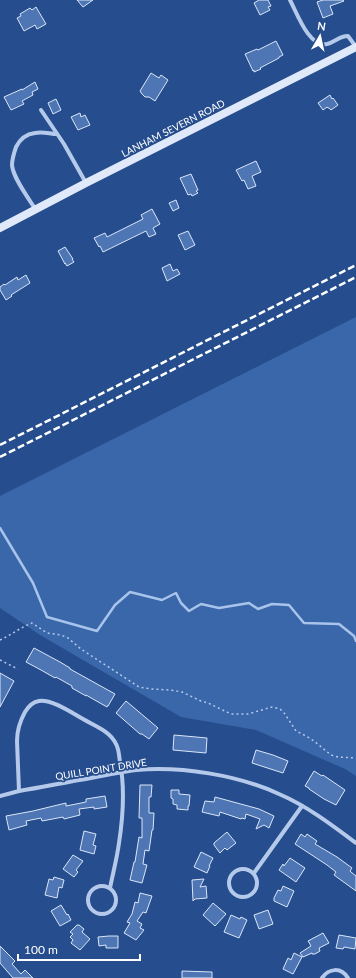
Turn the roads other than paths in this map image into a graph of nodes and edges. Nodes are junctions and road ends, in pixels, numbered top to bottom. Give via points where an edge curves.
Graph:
1 (290, 0) edge
2 (356, 47) edge
3 (41, 110) dead end
4 (57, 134) junction
5 (86, 183) junction
6 (36, 210) junction
7 (0, 228) edge
8 (122, 772) junction
9 (19, 791) junction
10 (0, 796) edge
11 (302, 806) junction
12 (356, 843) edge
13 (254, 873) junction
14 (110, 888) junction
15 (322, 978) edge
16 (348, 978) edge

1 - 2 street via 306,32 315,42 326,44 348,36
2 - 5 main road, LANHAM SEVERN ROAD
3 - 4 street
4 - 5 street
4 - 6 street via 39,132 27,135 18,143 13,156 13,170
5 - 6 main road, LANHAM SEVERN ROAD
6 - 7 main road, LANHAM SEVERN ROAD
8 - 9 street, QUILL POINT DRIVE
8 - 9 street via 117,745 107,732 57,705 39,701 28,708 17,732
8 - 11 street, QUILL POINT DRIVE via 160,769 224,777 262,787
8 - 14 street via 121,827
9 - 10 street, QUILL POINT DRIVE
11 - 12 street, QUILL POINT DRIVE
11 - 13 street
13 - 13 street via 242,868 234,872 229,884 232,893 244,897 253,894 258,881
14 - 14 street via 116,895 115,908 108,914 99,915 89,906 90,893 101,886
15 - 16 street via 333,970 338,970

